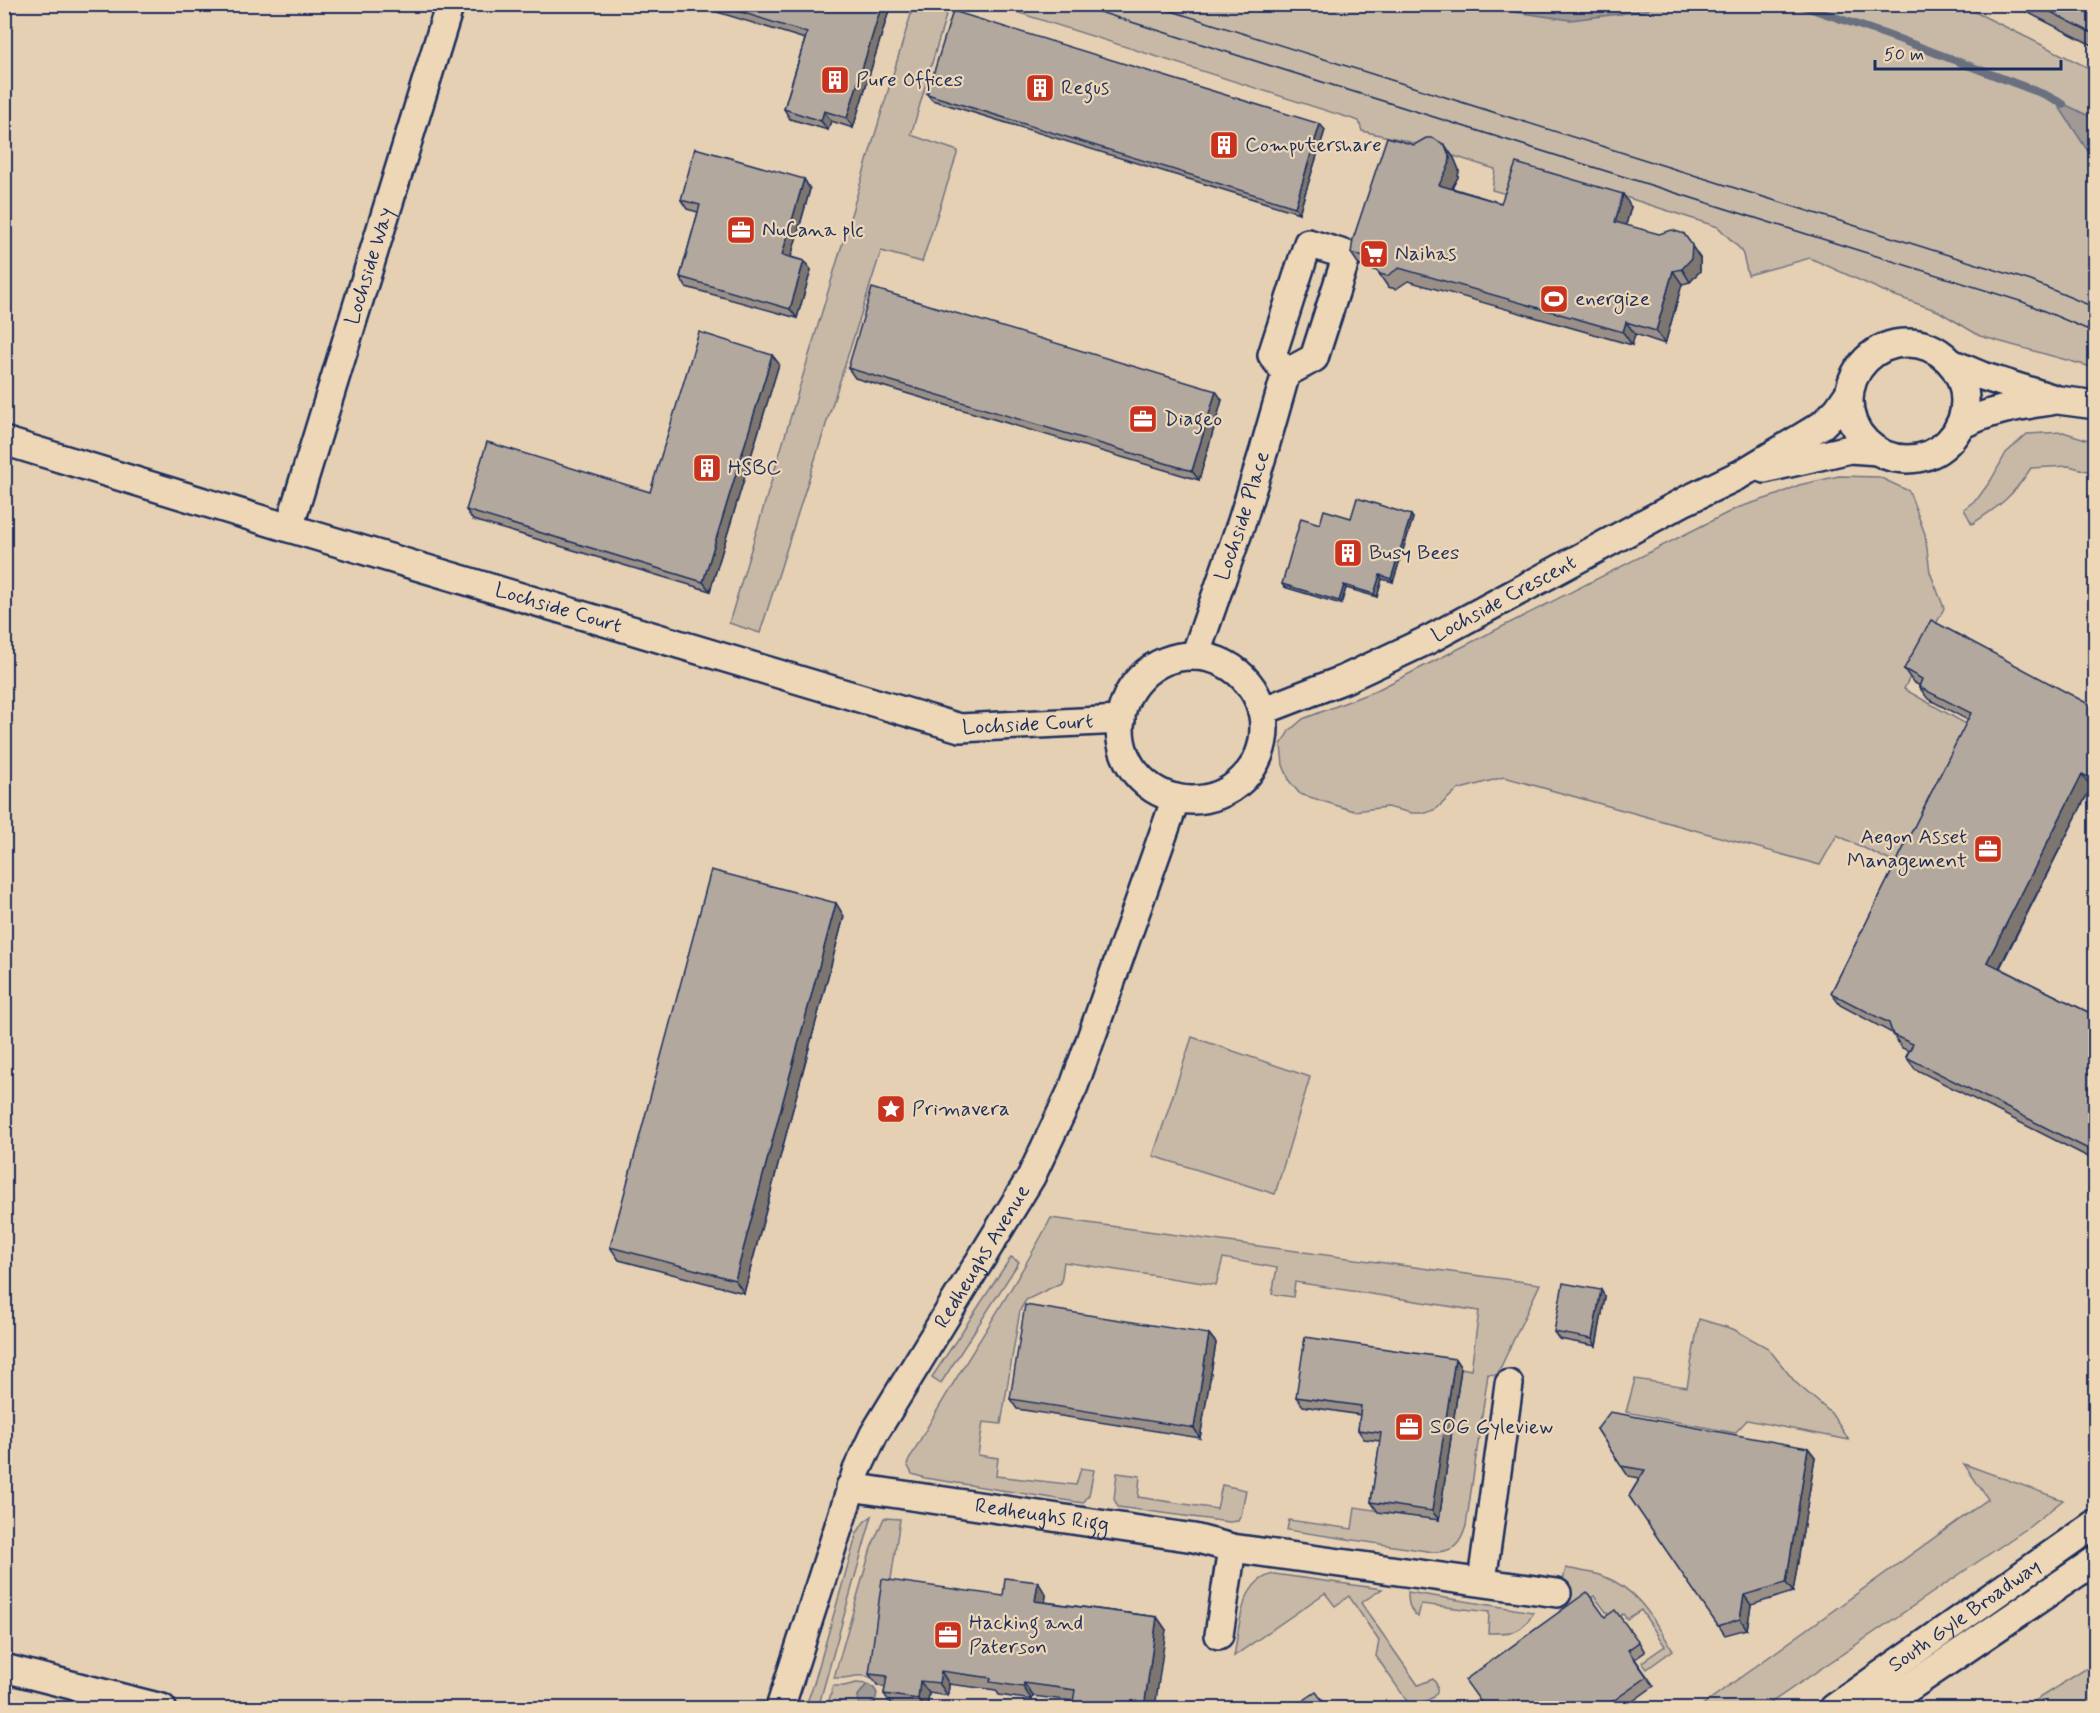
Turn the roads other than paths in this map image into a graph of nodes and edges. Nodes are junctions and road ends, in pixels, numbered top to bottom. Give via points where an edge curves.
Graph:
1 (450, 4) edge
2 (1951, 363) junction
3 (1286, 373) dead end
4 (1849, 393) junction
5 (2058, 400) junction
6 (2096, 405) edge
7 (1959, 426) junction
8 (4, 441) edge
9 (1878, 451) junction
10 (1740, 474) junction
11 (289, 528) junction
12 (1195, 656) junction
13 (1262, 711) junction
14 (1120, 720) junction
15 (1176, 798) junction
16 (1509, 1384) dead end
17 (850, 1488) junction
18 (2096, 1523) edge
19 (1232, 1548) junction
20 (2096, 1560) edge
21 (1482, 1581) junction
22 (1557, 1593) dead end
23 (1220, 1635) dead end
24 (4, 1668) edge
25 (162, 1708) edge
26 (780, 1708) edge
27 (1833, 1708) edge
28 (1879, 1708) edge

1 - 11 street, Lochside Way
2 - 4 street, Lochside Crescent via 1929,347 1907,343 1886,346 1859,367
2 - 5 street, Lochside Crescent
2 - 7 street via 1965,397
3 - 12 street, Lochside Place via 1245,511
4 - 9 street, Lochside Crescent via 1854,426 1865,442
4 - 10 street, Lochside Crescent via 1822,425
5 - 6 street, Lochside Crescent
5 - 7 street, Lochside Crescent via 2013,406 1980,415
7 - 9 street, Lochside Crescent via 1947,443 1928,455 1902,459
8 - 11 street, Lochside Court
9 - 10 street, Lochside Crescent via 1850,449
10 - 13 street, Lochside Crescent via 1430,639 1345,679
11 - 14 street, Lochside Court via 960,728
12 - 13 street via 1230,666 1245,678
12 - 14 street via 1177,657 1145,673 1133,687
13 - 15 street via 1262,746 1244,777 1213,796 1195,800
14 - 15 street via 1125,755 1134,770 1160,792
15 - 17 street, Redheughs Avenue via 1074,1086 1051,1137 1031,1177 874,1434
16 - 21 street
17 - 19 street, Redheughs Rigg via 1194,1538
17 - 26 street, Redheughs Avenue
18 - 27 street, South Gyle Broadway
19 - 21 street, Redheughs Rigg
19 - 23 street
20 - 28 street, South Gyle Broadway
21 - 22 street, Redheughs Rigg
24 - 25 street

